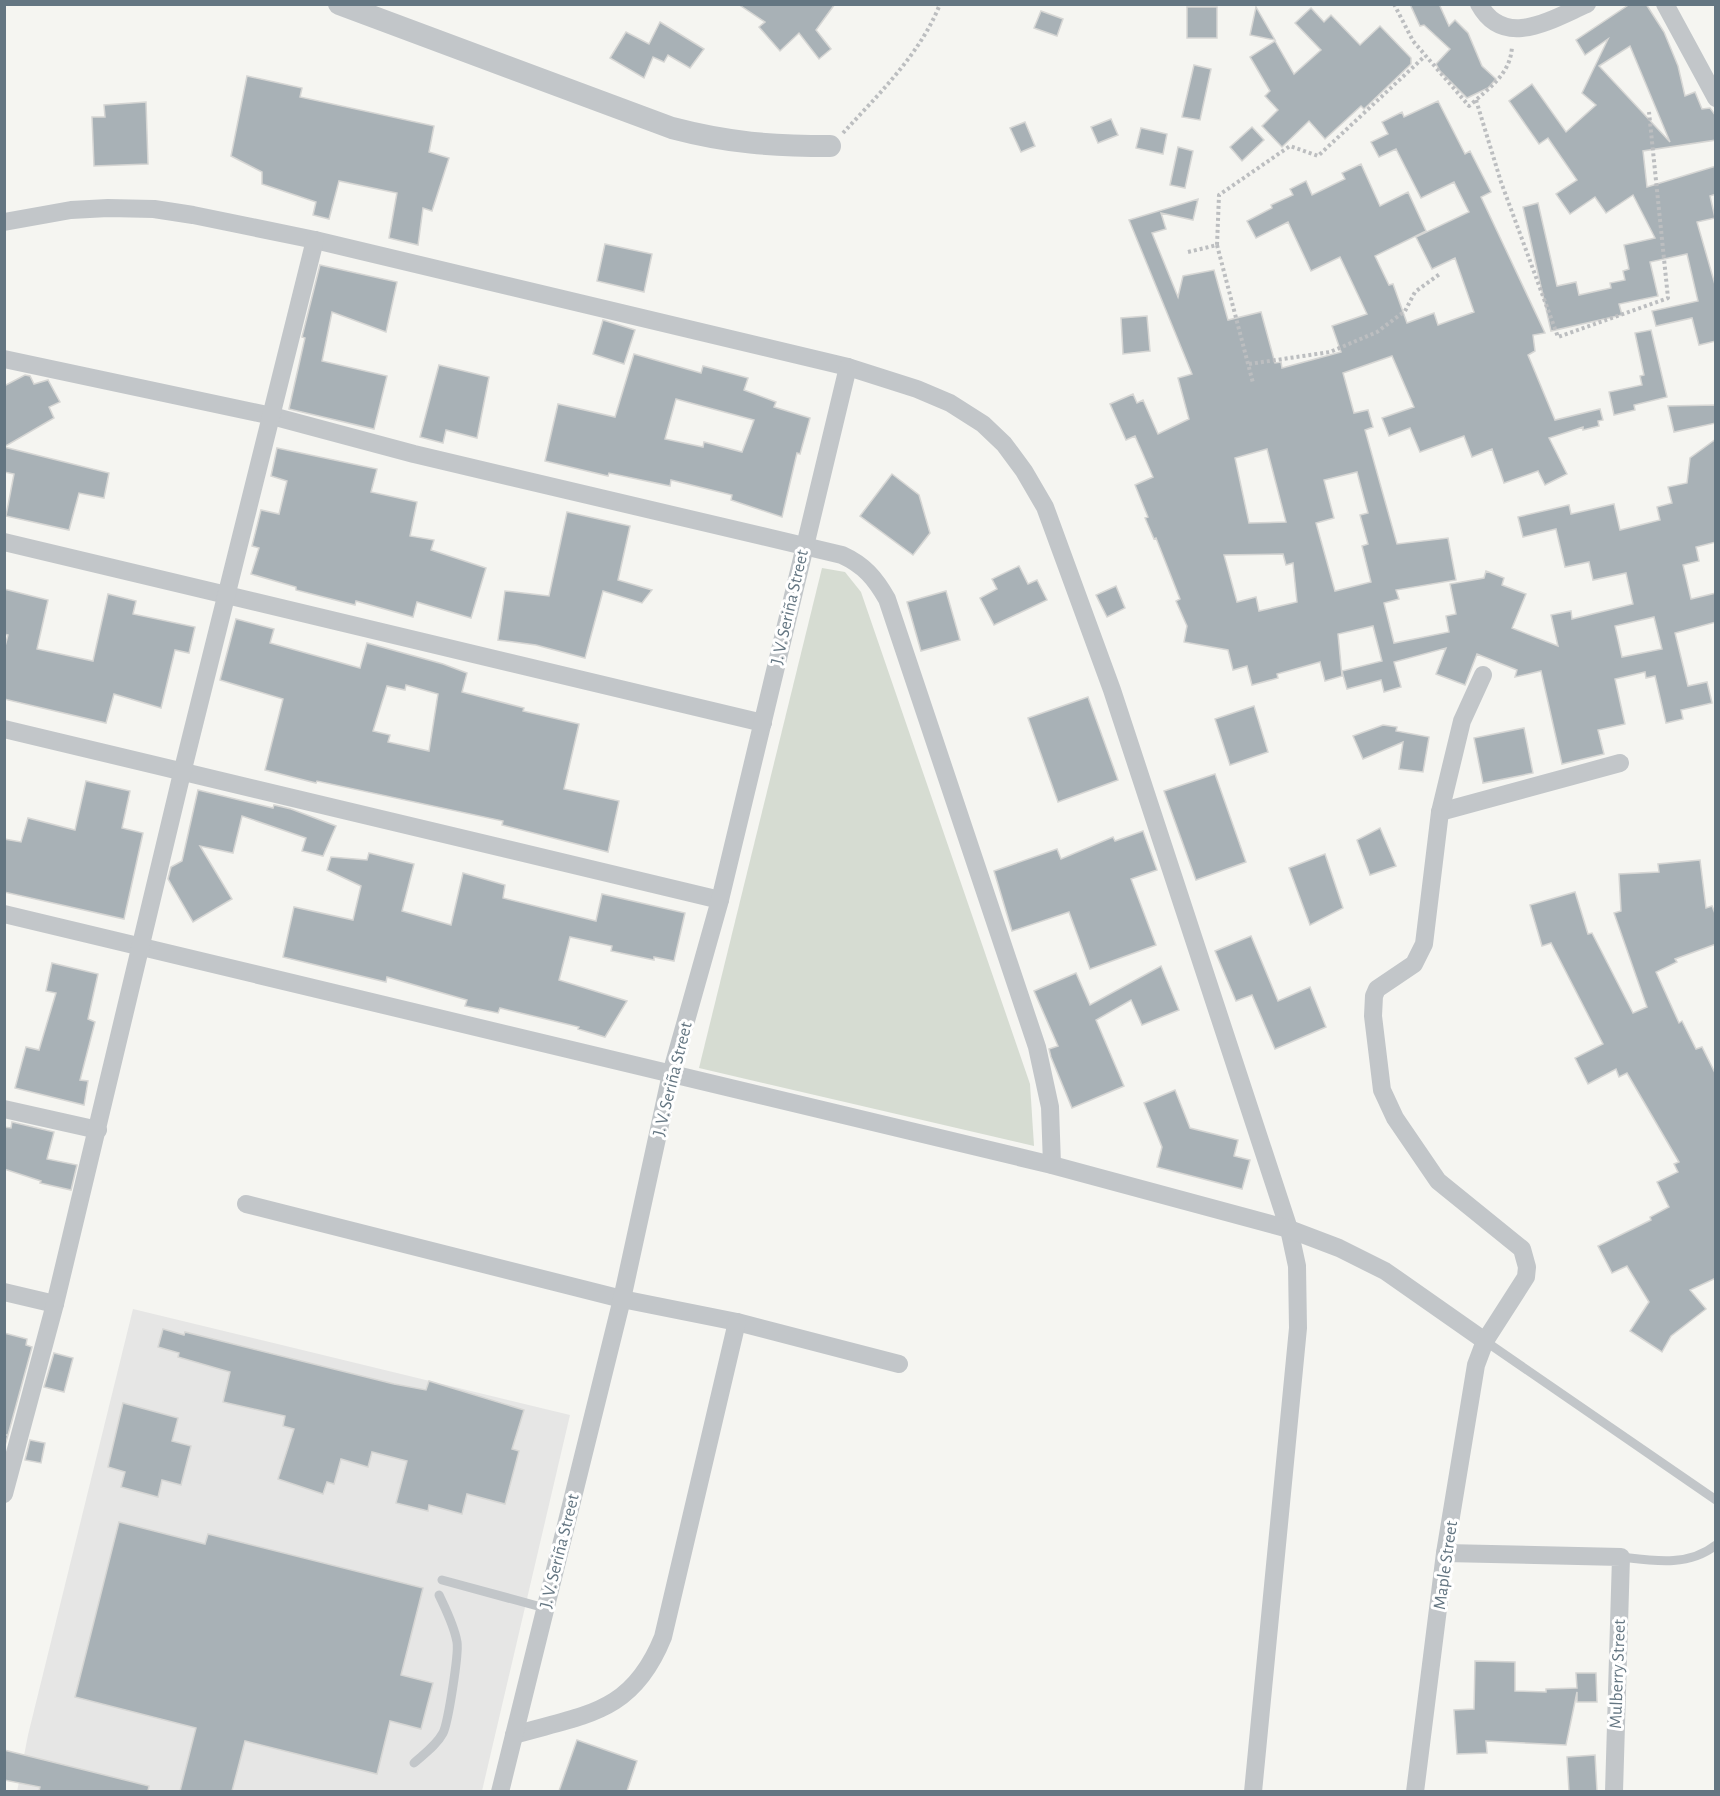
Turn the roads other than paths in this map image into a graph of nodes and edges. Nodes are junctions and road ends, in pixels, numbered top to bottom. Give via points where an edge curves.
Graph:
1 (339, 4) edge
2 (1479, 4) edge
3 (1587, 4) edge
4 (1665, 4) edge
5 (1713, 89) edge
6 (830, 146) road end
7 (4, 222) edge
8 (315, 240) junction
9 (4, 359) edge
10 (848, 367) junction
11 (272, 416) junction
12 (4, 542) edge
13 (803, 546) junction
14 (225, 596) junction
15 (1483, 675) dead end
16 (762, 723) junction
17 (4, 729) edge
18 (1620, 763) dead end
19 (182, 772) junction
20 (1440, 812) junction
21 (720, 900) junction
22 (4, 914) edge
23 (141, 945) junction
24 (671, 1074) junction
25 (4, 1108) edge
26 (98, 1130) junction
27 (1052, 1165) junction
28 (246, 1204) dead end
29 (1289, 1229) junction
30 (4, 1292) edge
31 (622, 1299) junction
32 (55, 1304) junction
33 (737, 1322) junction
34 (1485, 1341) junction
35 (899, 1364) dead end
36 (5, 1489) edge
37 (1716, 1500) edge
38 (1716, 1545) edge
39 (1445, 1553) junction
40 (1621, 1557) junction
41 (442, 1580) dead end
42 (439, 1595) dead end
43 (545, 1608) junction
44 (514, 1735) junction
45 (414, 1763) dead end
46 (500, 1791) edge
47 (1254, 1791) edge
48 (1415, 1791) edge
49 (1614, 1791) edge

1 - 6 street via 672,128 718,141 760,146
2 - 3 street via 1498,26 1512,30 1542,23
4 - 5 street
7 - 8 street via 71,210 154,209
8 - 10 street
8 - 11 street
9 - 11 street
10 - 13 street, J. V. Seriña Street
10 - 29 street via 917,388 982,424 1017,462 1045,507 1112,690
11 - 13 street via 414,454
11 - 14 street
12 - 14 street
13 - 16 street, J. V. Seriña Street
13 - 27 street via 861,564 887,599 1045,1074
14 - 16 street
14 - 19 street
15 - 20 street, Maple Street via 1462,721
16 - 21 street, J. V. Seriña Street
17 - 19 street
18 - 20 street
19 - 21 street
19 - 23 street
20 - 34 street, Maple Street via 1424,944 1414,964 1377,989 1373,1016 1382,1090 1409,1140 1438,1181 1522,1249 1525,1256 1526,1277
21 - 24 street, J. V. Seriña Street
22 - 23 street
23 - 24 street
23 - 26 street
24 - 27 street
24 - 31 street, J. V. Seriña Street
25 - 26 street
26 - 32 street
27 - 29 street
28 - 31 street
29 - 34 street via 1385,1271
29 - 47 street via 1297,1266 1298,1328
30 - 32 street
31 - 33 street
31 - 43 street, J. V. Seriña Street
32 - 36 street
33 - 35 street
33 - 44 street via 656,1655 635,1686 618,1700 585,1715
34 - 37 lane
34 - 39 street, Maple Street via 1470,1396
38 - 40 lane via 1677,1561
39 - 40 street
39 - 48 street, Maple Street
40 - 49 street, Mulberry Street
41 - 43 lane
42 - 45 lane via 457,1644 455,1667 444,1732
43 - 44 street, J. V. Seriña Street
44 - 46 street, J. V. Seriña Street

